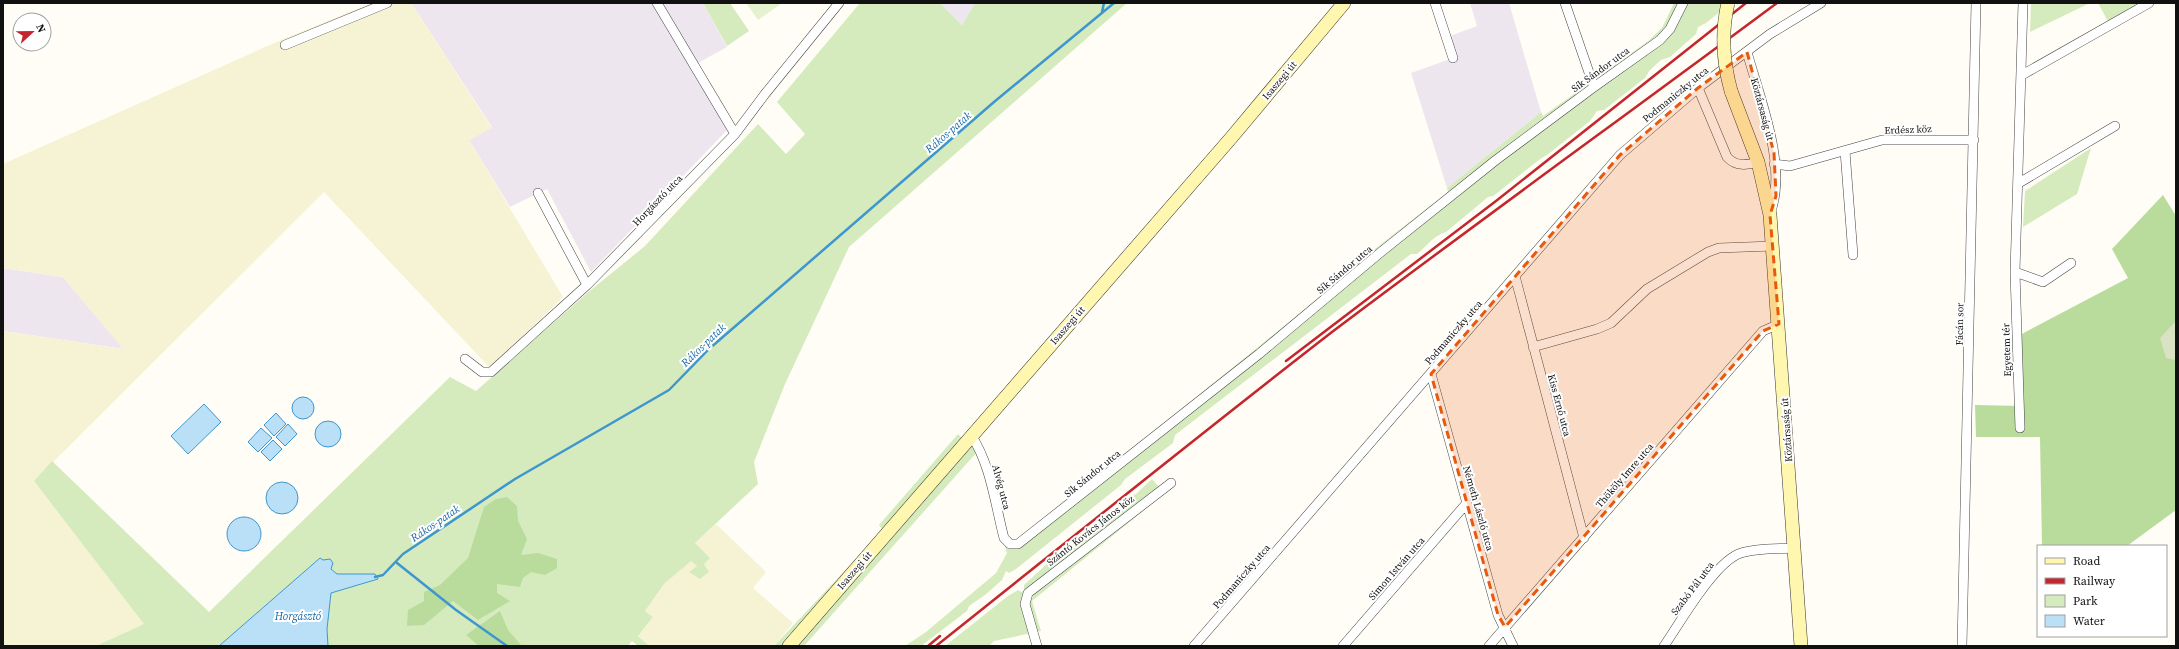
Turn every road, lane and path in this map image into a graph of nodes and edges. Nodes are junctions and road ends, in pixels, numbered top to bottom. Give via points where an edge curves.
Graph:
1 (387, 3) edge
2 (657, 3) edge
3 (839, 3) edge
4 (1344, 3) edge
5 (1435, 3) edge
6 (1566, 3) edge
7 (1683, 3) edge
8 (1728, 3) edge
9 (1821, 3) edge
10 (1976, 3) edge
11 (2023, 3) edge
12 (2150, 3) edge
13 (284, 45) dead end
14 (1747, 52) junction
15 (1453, 58) dead end
16 (2022, 74) junction
17 (1594, 87) junction
18 (1698, 88) junction
19 (2115, 126) dead end
20 (735, 134) junction
21 (1974, 140) junction
22 (1845, 151) junction
23 (1758, 162) junction
24 (1774, 164) junction
25 (2018, 183) junction
26 (538, 193) dead end
27 (1770, 215) junction
28 (1773, 246) junction
29 (1853, 255) dead end
30 (2071, 264) dead end
31 (2015, 272) junction
32 (1515, 276) junction
33 (587, 285) junction
34 (1779, 324) junction
35 (1533, 347) junction
36 (465, 360) dead end
37 (1431, 374) junction
38 (2020, 428) dead end
39 (970, 435) junction
40 (1171, 483) dead end
41 (1466, 504) junction
42 (1584, 538) junction
43 (1012, 545) joint
44 (1794, 548) junction
45 (1505, 627) junction
46 (789, 646) edge
47 (1037, 646) edge
48 (1194, 646) edge
49 (1343, 646) edge
50 (1489, 646) edge
51 (1513, 646) edge
52 (1664, 646) edge
53 (1801, 646) edge
54 (1962, 646) edge

1 - 13 street
2 - 20 street
3 - 20 street, Horgásztó utca
4 - 39 main road, Isaszegi út via 1231,138
5 - 15 street
6 - 17 street
7 - 17 street, Sík Sándor utca via 1667,34
8 - 23 main road, Köztársaság út, bridge via 1724,49 1731,91
9 - 14 street, Podmaniczky utca via 1770,34
10 - 21 street, Fácán sor
11 - 16 street, Egyetem tér
12 - 16 street
14 - 18 street, Podmaniczky utca
14 - 24 street, Köztársaság út via 1768,128
16 - 25 street, Egyetem tér
17 - 43 street, Sík Sándor utca via 1381,252 1259,354 1043,526 1020,543
18 - 23 street via 1727,157 1740,165
18 - 32 street, Podmaniczky utca via 1620,155
19 - 25 street
20 - 33 street, Horgásztó utca
21 - 22 street, Erdész köz via 1892,139
21 - 54 street, Fácán sor
22 - 24 street, Erdész köz via 1790,166
22 - 29 street
23 - 27 main road, Köztársaság út
24 - 27 street, Köztársaság út via 1776,196
25 - 31 street, Egyetem tér
26 - 33 street
27 - 28 main road, Köztársaság út
28 - 34 main road, Köztársaság út
28 - 35 street via 1719,248 1708,252 1647,288 1610,323
30 - 31 street via 2043,282
31 - 38 street, Egyetem tér
32 - 35 street, Kiss Ernő utca
32 - 37 street, Podmaniczky utca
33 - 36 street, Horgásztó utca via 491,372 482,372
34 - 42 street, Thököly Imre utca via 1763,331
34 - 44 main road, Köztársaság út
35 - 42 street, Kiss Ernő utca
37 - 41 street, Németh László utca
37 - 48 street, Podmaniczky utca
39 - 43 street, Alvég utca via 984,462 1004,538
39 - 46 main road, Isaszegi út
40 - 47 street, Szántó Kovács János köz via 1034,587 1025,604
41 - 45 street, Németh László utca via 1498,615
41 - 49 street, Simon István utca
42 - 45 street, Thököly Imre utca
44 - 52 street, Szabó Pál utca via 1746,552 1731,559 1708,583
44 - 53 main road, Köztársaság út
45 - 50 street, Thököly Imre utca
45 - 51 street, Németh László utca

